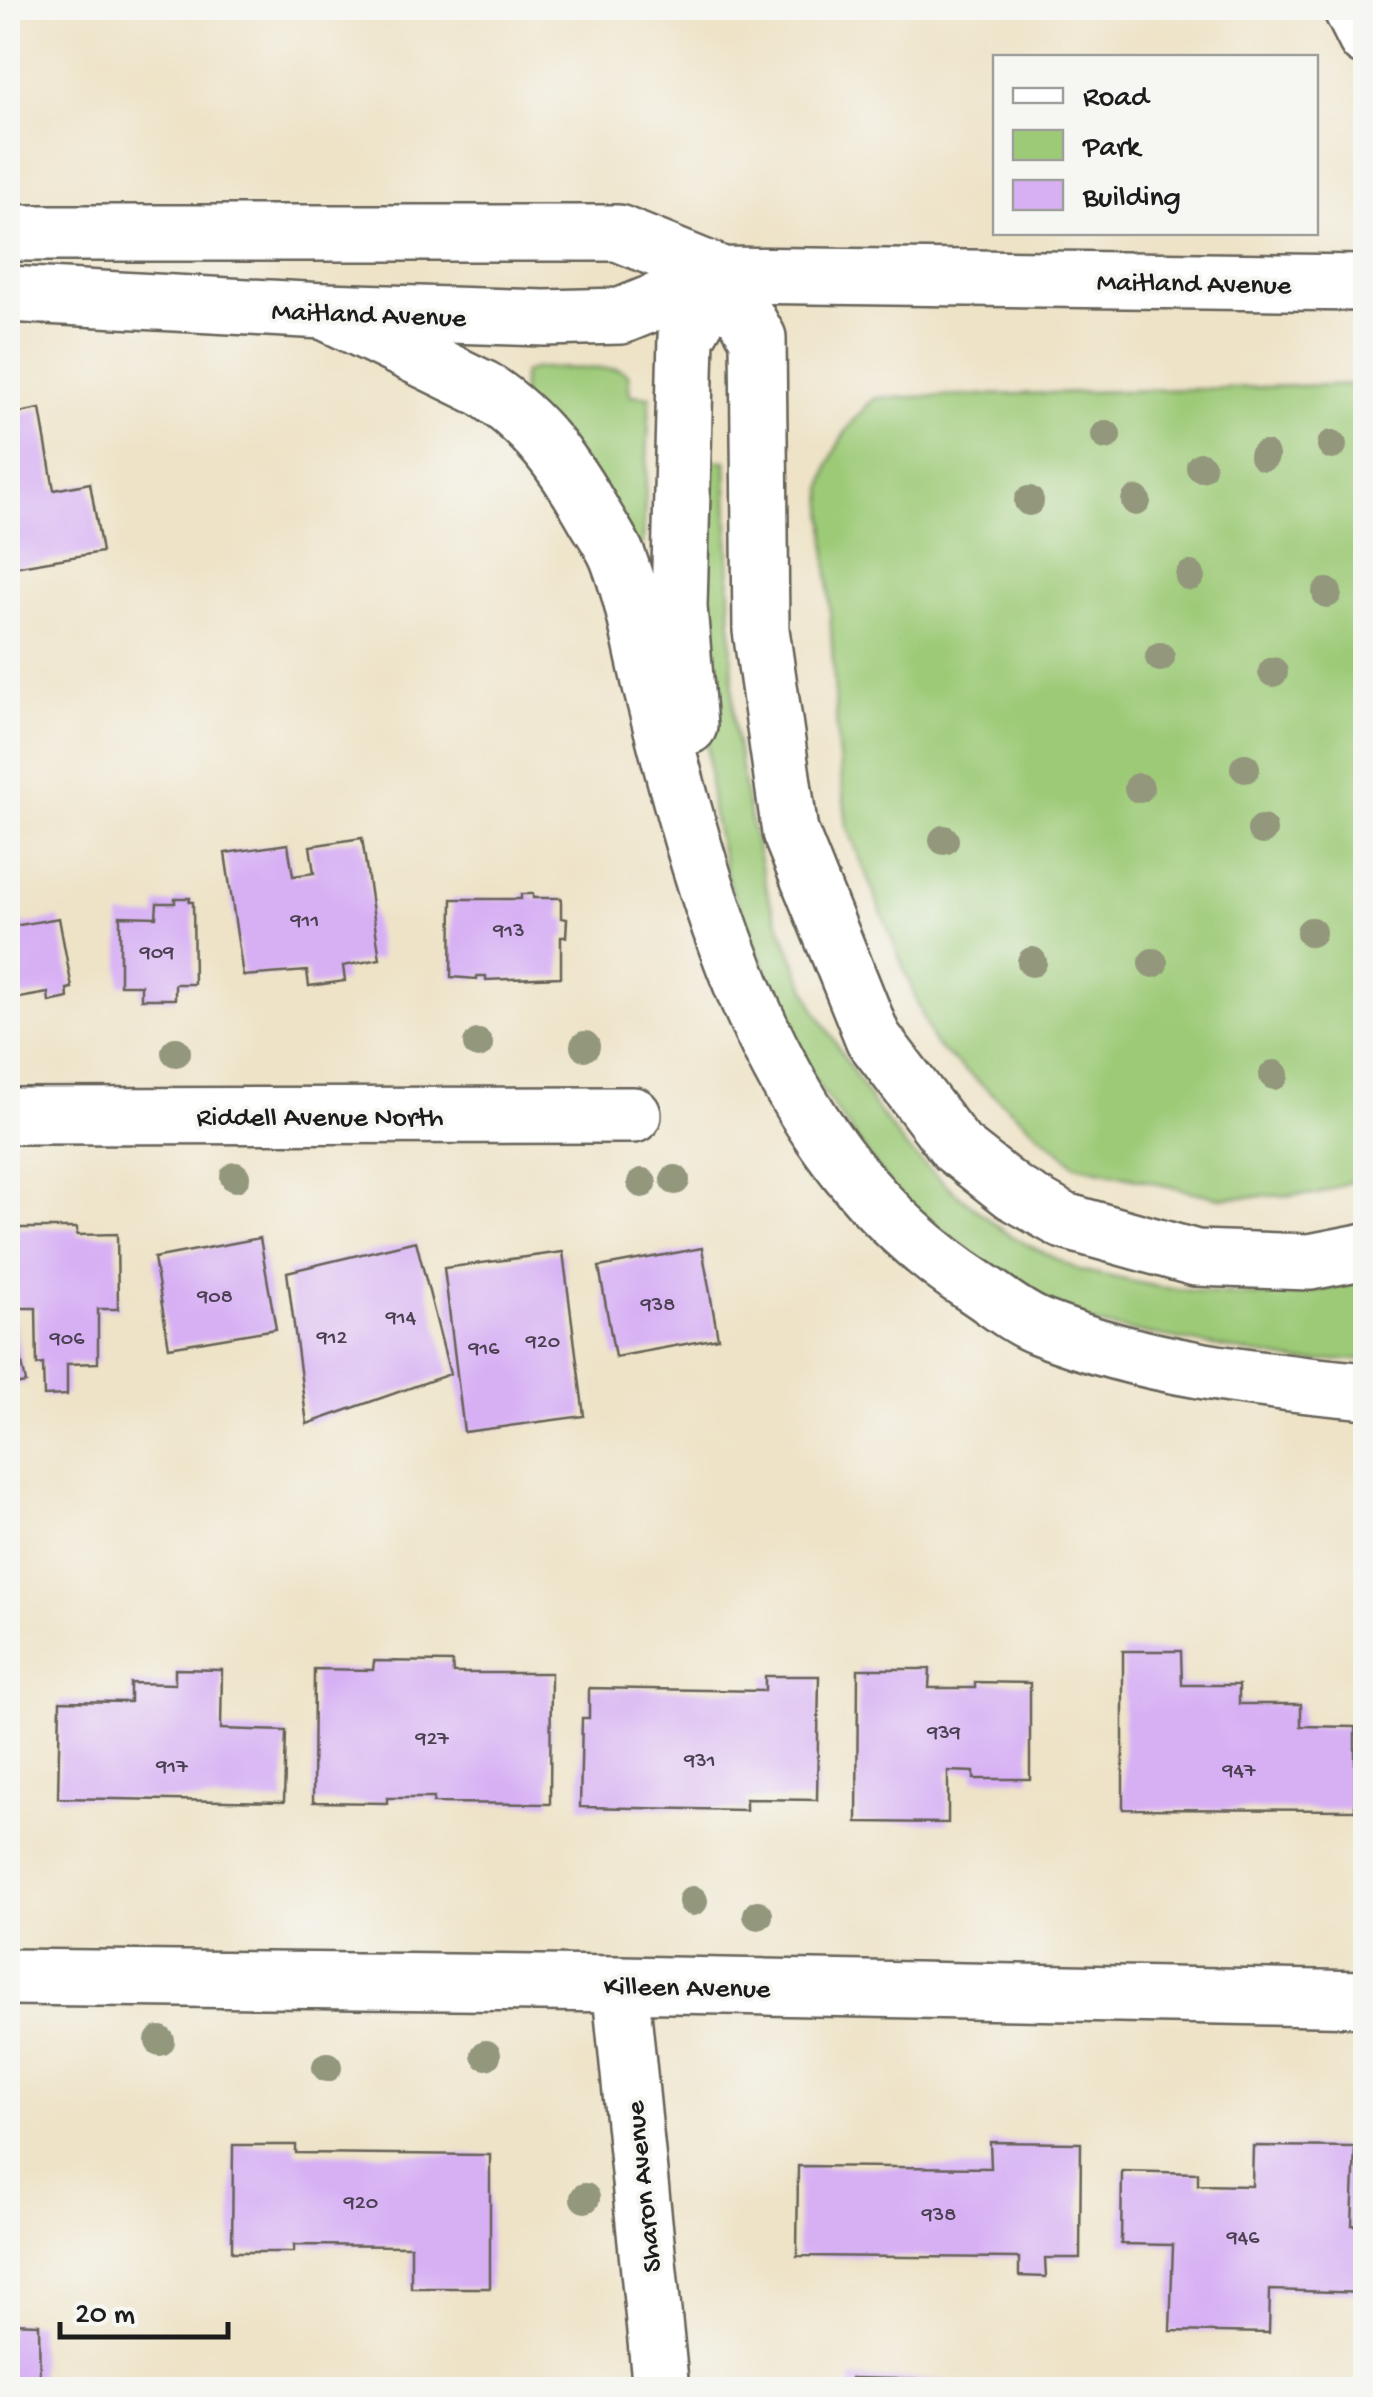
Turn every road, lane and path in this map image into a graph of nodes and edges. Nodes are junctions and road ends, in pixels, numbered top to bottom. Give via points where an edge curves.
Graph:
1 (1351, 8) edge
2 (1366, 38) edge
3 (8, 233) edge
4 (722, 274) junction
5 (1366, 283) edge
6 (8, 294) edge
7 (324, 311) junction
8 (711, 905) junction
9 (633, 1115) dead end
10 (8, 1116) edge
11 (1366, 1251) edge
12 (1366, 1390) edge
13 (8, 1977) edge
14 (620, 1984) junction
15 (1366, 1999) edge
16 (662, 2390) edge

1 - 2 main road
3 - 4 main road, Maitland Avenue via 618,234
4 - 5 main road, Maitland Avenue
4 - 7 main road, Maitland Avenue via 621,316
4 - 8 main road via 686,337 678,606
4 - 11 main road via 758,338 761,630 790,832 873,1038 958,1148 1012,1192 1064,1220 1196,1258 1310,1262
6 - 7 main road, Maitland Avenue
7 - 8 main road via 484,389 564,463 618,556
8 - 12 main road via 784,1078 836,1160 938,1262 1036,1325 1144,1361
9 - 10 main road, Riddell Avenue North
13 - 14 main road, Killeen Avenue
14 - 15 main road, Killeen Avenue
14 - 16 main road, Sharon Avenue

